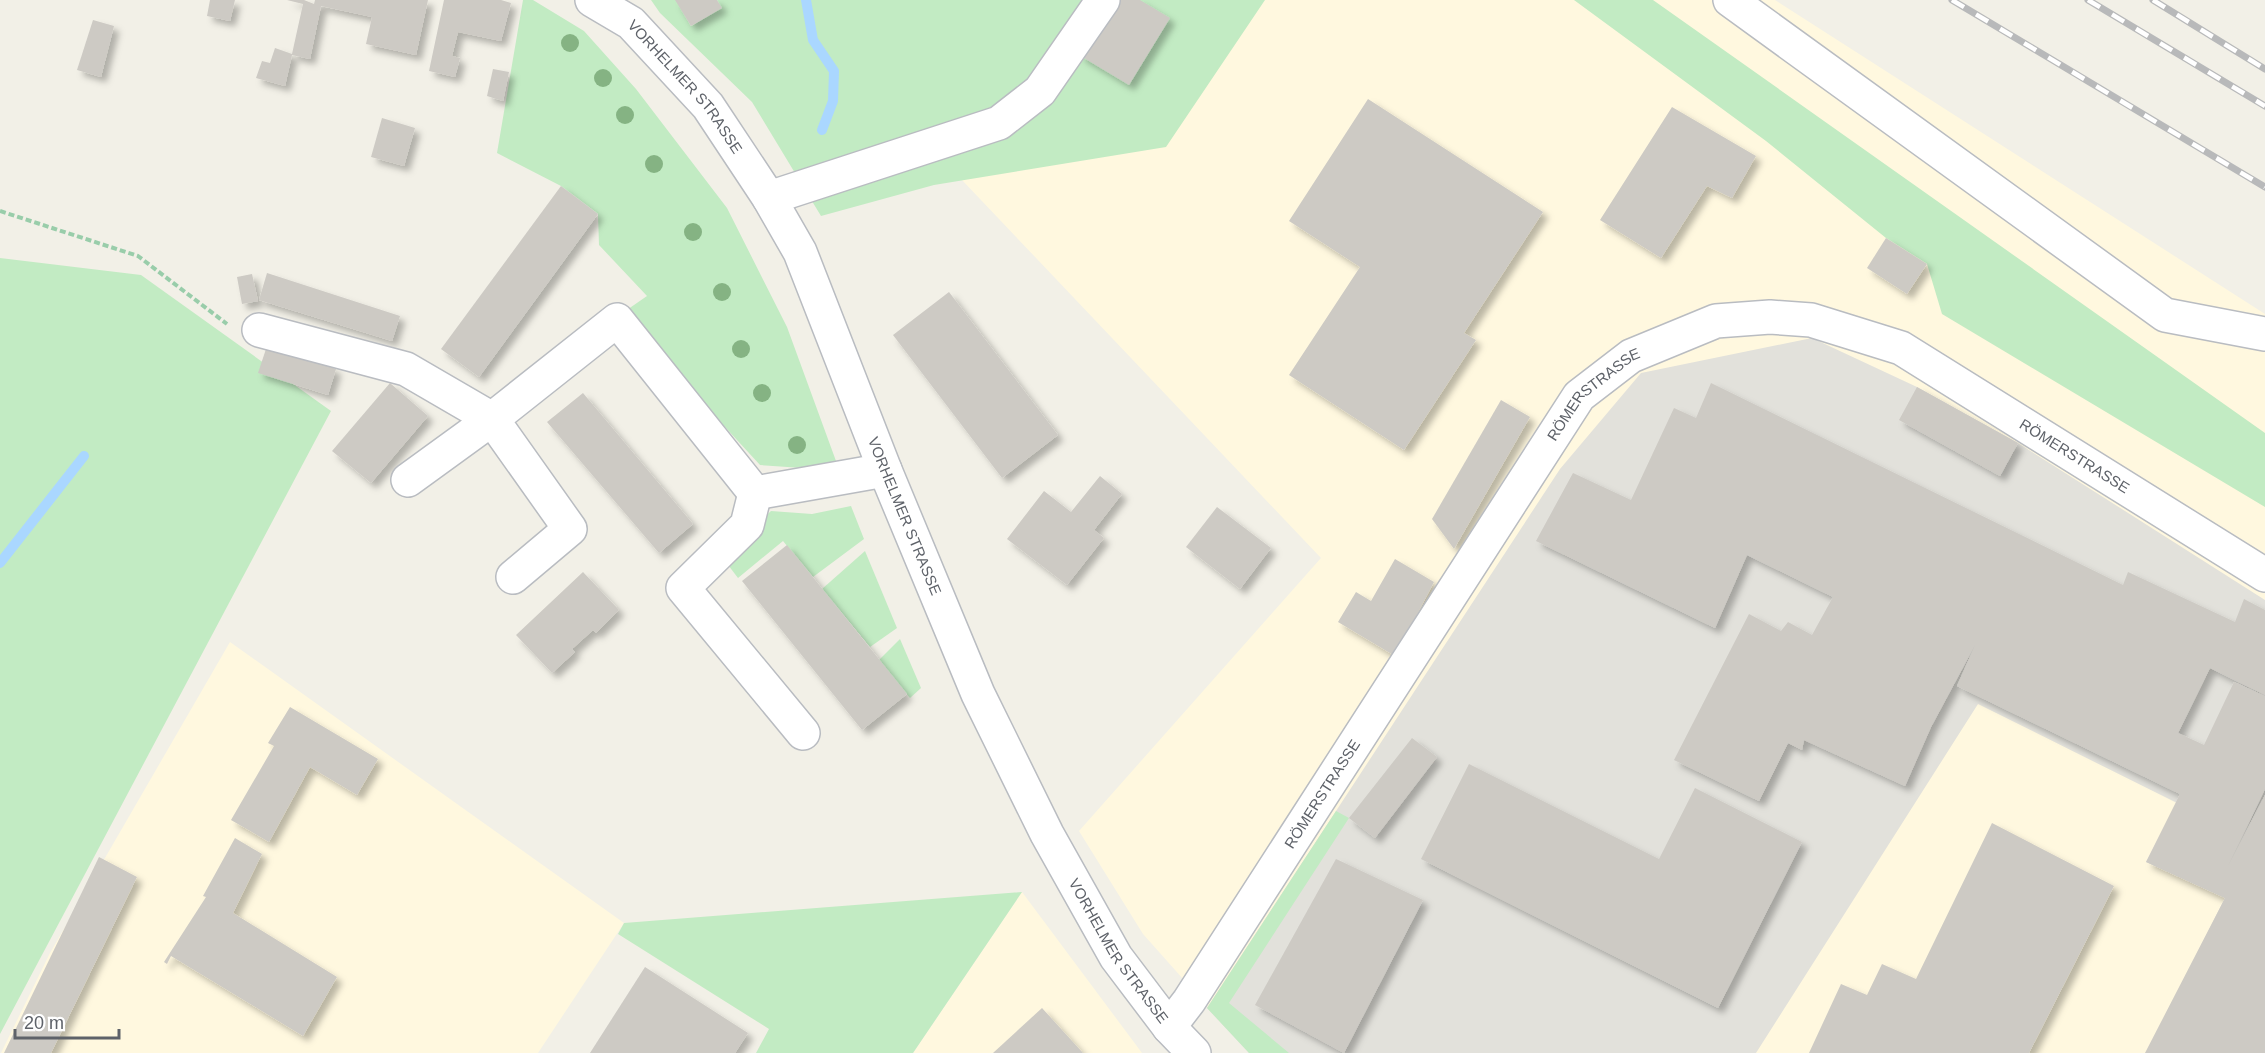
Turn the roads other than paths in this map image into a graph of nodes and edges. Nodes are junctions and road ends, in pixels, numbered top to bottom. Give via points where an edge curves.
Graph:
1 (592, 0) edge
2 (1103, 0) edge
3 (1730, 0) edge
4 (769, 198) junction
5 (258, 330) road end
6 (2265, 334) edge
7 (492, 419) junction
8 (885, 470) junction
9 (408, 480) dead end
10 (755, 493) junction
11 (2265, 575) edge
12 (513, 577) dead end
13 (803, 733) dead end
14 (1169, 1028) junction
15 (1194, 1053) edge

1 - 4 street, VORHELMER STRASSE via 631,23 708,106
2 - 4 street via 1040,91 999,123
3 - 6 street via 2165,315
4 - 8 street, VORHELMER STRASSE via 800,252
5 - 7 street via 406,369
7 - 9 street
7 - 10 street via 617,320
7 - 12 street via 570,529
8 - 10 street
8 - 14 street, VORHELMER STRASSE via 978,694 1047,834 1116,957
10 - 13 street via 747,525 683,588
11 - 14 street, RÖMERSTRASSE via 1901,348 1811,320 1770,317 1716,321 1631,356 1579,396
14 - 15 street, VORHELMER STRASSE

